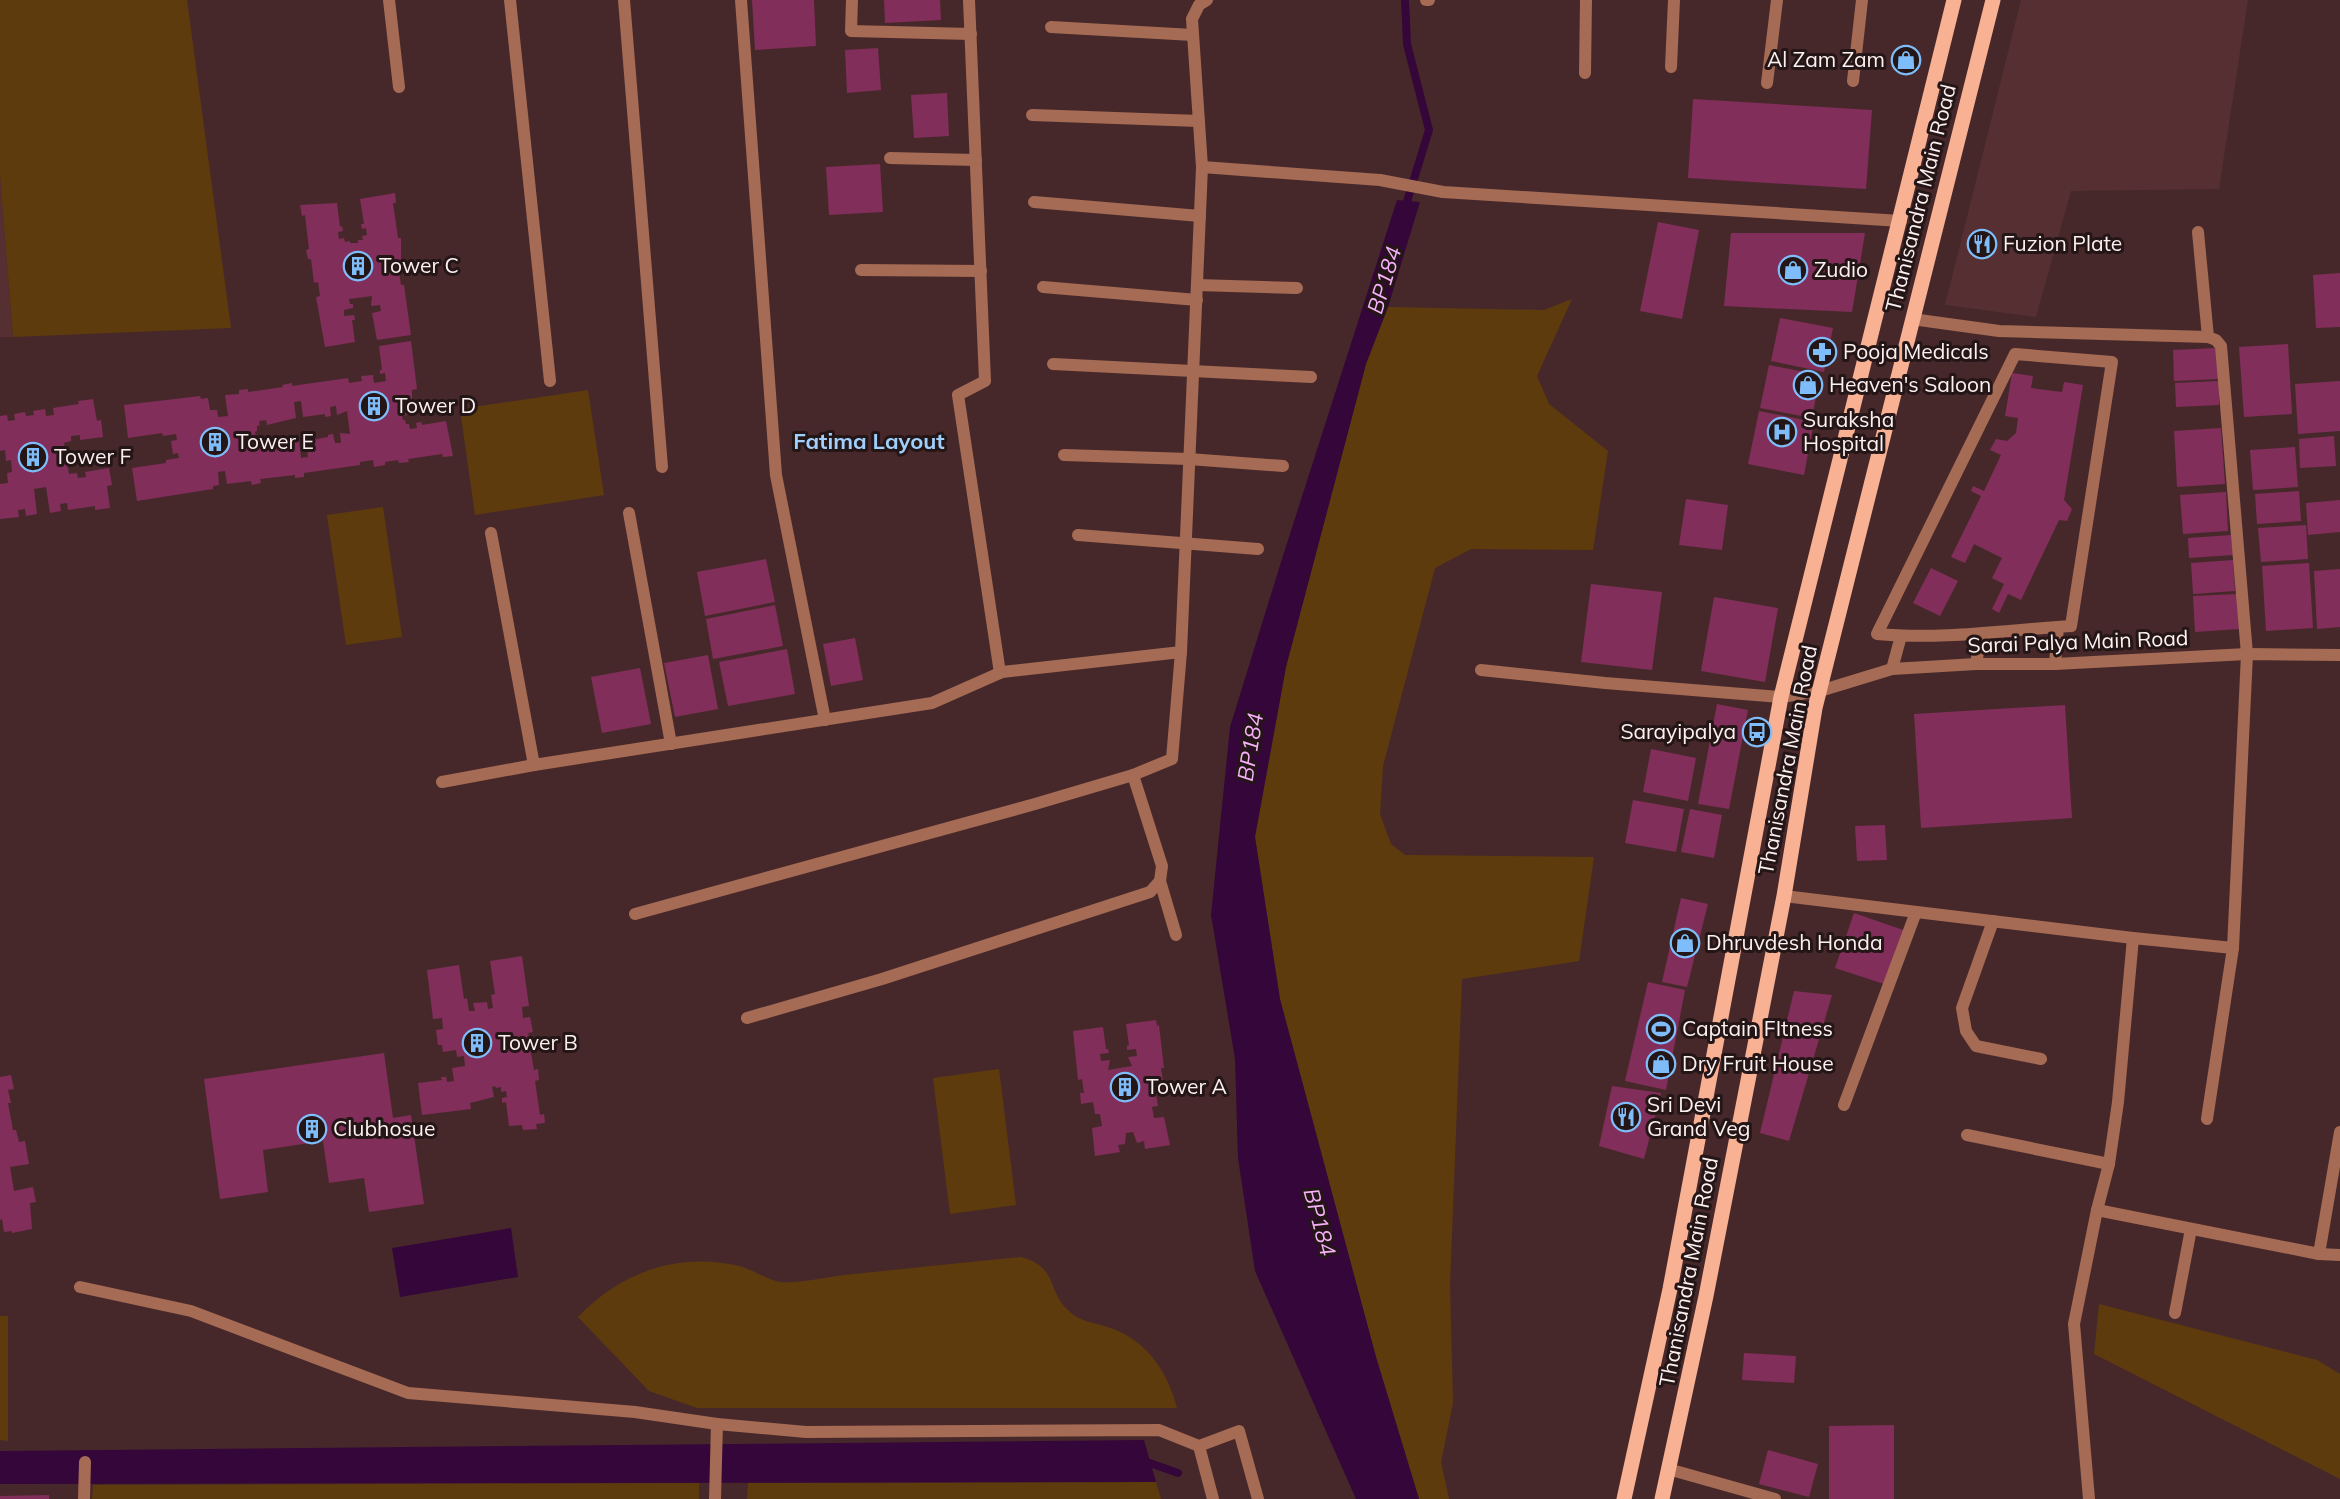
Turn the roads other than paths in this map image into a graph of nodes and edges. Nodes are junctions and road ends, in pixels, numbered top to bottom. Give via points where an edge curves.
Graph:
1 (389, 0) edge
2 (510, 0) edge
3 (624, 0) edge
4 (741, 0) edge
5 (852, 0) edge
6 (969, 0) edge
7 (1208, 0) edge
8 (1586, 0) edge
9 (1674, 0) edge
10 (1777, 0) edge
11 (1862, 0) edge
12 (1954, 0) edge
13 (1993, 0) edge
14 (1051, 27) dead end
15 (971, 34) junction
16 (1193, 34) junction
17 (1671, 67) dead end
18 (1585, 73) dead end
19 (1852, 81) dead end
20 (1767, 83) dead end
21 (399, 87) dead end
22 (1032, 115) dead end
23 (1199, 121) junction
24 (890, 158) dead end
25 (976, 160) junction
26 (1202, 167) junction
27 (1034, 202) dead end
28 (1200, 216) junction
29 (1901, 221) junction
30 (2198, 232) dead end
31 (861, 270) dead end
32 (981, 271) junction
33 (1197, 285) junction
34 (1043, 287) dead end
35 (1297, 288) dead end
36 (1197, 300) junction
37 (1912, 319) junction
38 (2208, 337) junction
39 (1053, 364) dead end
40 (1193, 371) junction
41 (1311, 377) dead end
42 (549, 381) dead end
43 (1064, 454) dead end
44 (1190, 459) junction
45 (1282, 466) dead end
46 (662, 467) dead end
47 (629, 513) dead end
48 (491, 533) dead end
49 (1078, 535) dead end
50 (1186, 543) junction
51 (1258, 549) dead end
52 (2058, 627) junction
53 (1982, 635) junction
54 (1901, 636) junction
55 (1181, 652) junction
56 (2247, 654) junction
57 (2340, 655) edge
58 (1976, 664) junction
59 (2055, 664) junction
60 (1892, 669) junction
61 (1481, 670) dead end
62 (1000, 673) junction
63 (1820, 691) junction
64 (1781, 697) junction
65 (825, 720) junction
66 (671, 744) junction
67 (534, 765) junction
68 (1133, 775) junction
69 (442, 782) dead end
70 (1160, 881) junction
71 (1784, 896) junction
72 (1916, 912) junction
73 (635, 914) dead end
74 (1993, 921) junction
75 (1176, 935) dead end
76 (2133, 938) junction
77 (2233, 948) junction
78 (747, 1018) dead end
79 (2041, 1059) dead end
80 (1845, 1106) dead end
81 (2207, 1119) dead end
82 (2340, 1132) edge
83 (1967, 1135) dead end
84 (2338, 1157) edge
85 (2109, 1164) junction
86 (2097, 1210) junction
87 (2191, 1229) junction
88 (2319, 1254) junction
89 (2340, 1255) edge
90 (80, 1287) dead end
91 (2175, 1313) dead end
92 (717, 1424) junction
93 (1199, 1446) junction
94 (85, 1462) dead end
95 (1668, 1469) junction
96 (715, 1497) edge
97 (84, 1499) edge
98 (1213, 1499) edge
99 (1258, 1499) edge
100 (1624, 1499) edge
101 (1662, 1499) edge
102 (1775, 1499) edge
103 (2089, 1499) edge

1 - 21 street
2 - 42 street
3 - 46 street
4 - 65 street via 776,475
5 - 15 street via 851,31
6 - 15 street
7 - 16 street via 1199,5 1192,19
8 - 18 street
9 - 17 street
10 - 20 street
11 - 19 street
12 - 29 main road, Thanisandra Main Road
13 - 37 main road, Thanisandra Main Road
14 - 16 street
15 - 25 street
16 - 23 street
22 - 23 street
23 - 26 street
24 - 25 street
25 - 32 street
26 - 28 street
26 - 29 street via 1380,180 1443,192
27 - 28 street
28 - 33 street
29 - 64 main road, Thanisandra Main Road
30 - 38 street
31 - 32 street
32 - 62 street via 985,381 958,395
33 - 35 street
33 - 36 street
34 - 36 street
36 - 40 street
37 - 38 street via 1999,331
37 - 63 main road, Thanisandra Main Road
38 - 56 street via 2221,346
39 - 40 street
40 - 41 street
40 - 44 street
43 - 44 street
44 - 45 street
44 - 50 street
47 - 66 street
48 - 67 street
49 - 50 street
50 - 51 street
50 - 55 street
52 - 53 street
52 - 54 street via 2071,626 2112,362 2015,354 1877,634
52 - 59 street
53 - 54 street
53 - 58 street
54 - 60 street
55 - 62 street
55 - 68 street via 1172,759
56 - 57 street, Sarai Palya Main Road
56 - 59 street, Sarai Palya Main Road
56 - 77 street
58 - 59 street, Sarai Palya Main Road
58 - 60 street, Sarai Palya Main Road
60 - 63 street, Sarai Palya Main Road
61 - 64 street, Sarai Palya Main Road
62 - 65 street via 932,704
63 - 64 street, Sarai Palya Main Road
63 - 71 main road, Thanisandra Main Road
64 - 100 main road, Thanisandra Main Road via 1670,1289
65 - 66 street
66 - 67 street
67 - 69 street
68 - 70 street via 1162,866
68 - 73 street
70 - 75 street
70 - 78 street via 1150,892 882,979
71 - 72 street
71 - 95 main road, Thanisandra Main Road
72 - 74 street
72 - 80 street
74 - 76 street
74 - 79 street via 1962,1008 1966,1031 1976,1046
76 - 77 street
76 - 85 street
77 - 81 street
82 - 84 street
83 - 85 street
84 - 88 street
85 - 86 street
86 - 87 street
86 - 103 street via 2074,1324
87 - 88 street
87 - 91 street
88 - 89 street
90 - 92 street via 191,1311 408,1393
92 - 93 street via 806,1432 1159,1430
92 - 96 street
93 - 98 street
93 - 99 street via 1239,1431
94 - 97 street
95 - 101 main road, Thanisandra Main Road
95 - 102 street

